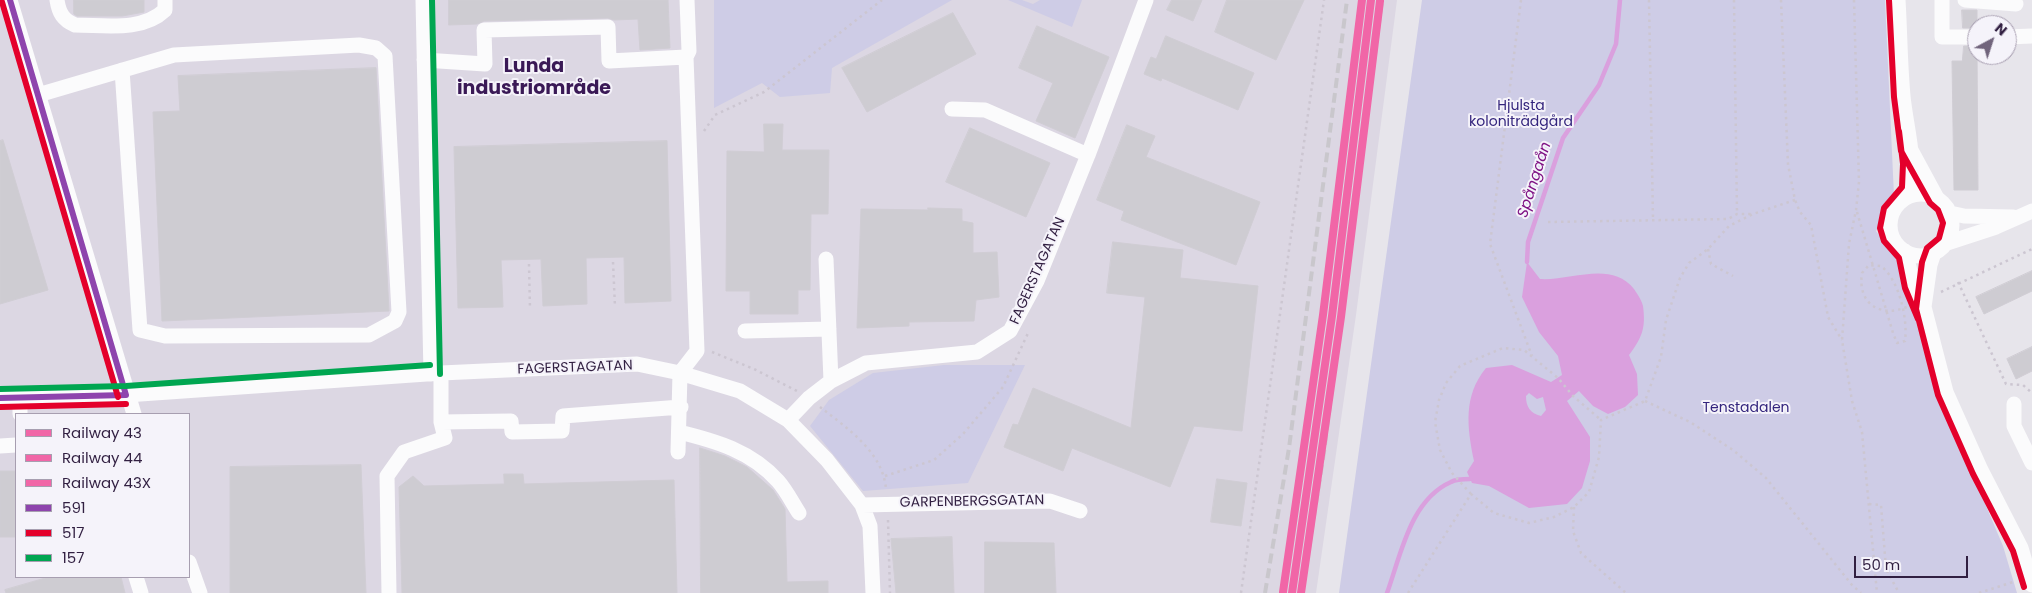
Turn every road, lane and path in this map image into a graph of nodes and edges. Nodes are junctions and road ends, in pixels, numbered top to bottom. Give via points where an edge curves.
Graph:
1 (10, 0) edge
2 (57, 0) edge
3 (165, 0) edge
4 (422, 0) edge
5 (687, 0) edge
6 (882, 0) edge
7 (1146, 0) edge
8 (1324, 0) edge
9 (1520, 0) edge
10 (1649, 0) edge
11 (1734, 0) edge
12 (1780, 0) edge
13 (1854, 0) edge
14 (1898, 0) edge
15 (1942, 0) edge
16 (1965, 0) edge
17 (2016, 4) dead end
18 (2032, 36) edge
19 (1967, 37) edge
20 (2017, 37) edge
21 (686, 57) junction
22 (424, 60) junction
23 (122, 70) junction
24 (38, 95) junction
25 (952, 109) dead end
26 (703, 134) dead end
27 (1910, 149) junction
28 (1088, 156) junction
29 (1908, 196) junction
30 (1937, 198) junction
31 (1795, 200) junction
32 (1856, 210) junction
33 (1950, 213) junction
34 (1737, 214) junction
35 (1753, 214) junction
36 (2026, 214) edge
37 (1653, 220) junction
38 (1548, 222) dead end
39 (1947, 243) junction
40 (1708, 249) junction
41 (2032, 249) edge
42 (1905, 251) junction
43 (1934, 253) junction
44 (826, 259) dead end
45 (613, 262) dead end
46 (529, 264) dead end
47 (1733, 276) dead end
48 (1958, 282) junction
49 (1937, 294) dead end
50 (1918, 306) junction
51 (615, 307) dead end
52 (530, 309) dead end
53 (829, 329) junction
54 (745, 331) dead end
55 (1842, 340) junction
56 (712, 342) dead end
57 (697, 351) junction
58 (1532, 356) junction
59 (436, 373) junction
60 (680, 374) junction
61 (831, 381) junction
62 (2032, 394) edge
63 (126, 395) junction
64 (20, 397) junction
65 (0, 398) edge
66 (1645, 400) junction
67 (2014, 404) dead end
68 (681, 407) junction
69 (20, 413) edge
70 (134, 413) edge
71 (788, 420) junction
72 (1601, 420) junction
73 (441, 422) junction
74 (679, 432) junction
75 (15, 445) edge
76 (0, 446) edge
77 (678, 452) dead end
78 (2032, 463) edge
79 (1471, 494) junction
80 (1869, 504) junction
81 (862, 506) junction
82 (1574, 507) junction
83 (1080, 511) dead end
84 (800, 513) dead end
85 (190, 565) edge
86 (136, 578) edge
87 (2025, 583) edge
88 (141, 593) edge
89 (200, 593) edge
90 (389, 593) edge
91 (873, 593) edge
92 (1241, 593) edge
93 (1408, 593) edge
94 (1626, 593) edge
95 (1861, 593) edge
96 (1877, 593) edge
97 (1899, 593) edge
98 (1979, 593) edge

1 - 24 street
2 - 3 street via 65,21 74,25 142,24 165,10
4 - 22 street
5 - 21 street via 689,51
6 - 26 path via 764,92 715,115
7 - 28 street, FAGERSTAGATAN
8 - 92 path
9 - 58 path via 1490,244
10 - 37 path
11 - 34 path
12 - 31 path via 1788,164
13 - 32 path
14 - 27 street via 1903,97
15 - 19 street via 1942,38
16 - 17 street
18 - 20 street
21 - 22 street via 608,61 608,27 484,30 485,64
21 - 57 street
22 - 59 street
23 - 23 street via 174,55 359,45 376,48 385,56 399,312 395,322 369,335 165,336 140,330
23 - 24 street
24 - 63 street
25 - 28 street via 984,110
27 - 29 street
27 - 30 street
28 - 61 street, FAGERSTAGATAN via 1037,280 1010,331 977,352 866,363
29 - 30 street via 1918,193
29 - 42 street via 1895,206 1889,221 1894,242
30 - 33 street
31 - 35 path
31 - 55 path via 1811,225 1828,317
32 - 50 path via 1897,343 1905,341 1906,332 1903,315 1901,307 1896,287 1888,271 1881,266 1869,265 1862,273 1862,290 1877,309 1889,312 1897,310 1905,308
32 - 55 path via 1849,244
33 - 36 street via 1964,216
33 - 39 street via 1951,233
34 - 35 path
34 - 37 path via 1728,219
35 - 40 path via 1729,226
36 - 39 street
37 - 38 path
39 - 43 street
40 - 47 path via 1711,264
40 - 66 path via 1689,263 1680,278 1666,320 1660,357
41 - 48 path
42 - 43 street via 1920,256
42 - 50 street
43 - 50 street
44 - 53 street
45 - 51 path
46 - 52 path
48 - 49 path
48 - 62 path via 2006,384 2023,385
50 - 87 street via 1946,392 2020,548
53 - 54 street
53 - 61 street
55 - 80 path via 1852,401 1862,432
56 - 57 path via 712,352
57 - 60 street
58 - 72 path
58 - 79 path via 1524,350 1503,348 1460,366 1446,383 1434,422 1440,450 1452,473
59 - 60 street, FAGERSTAGATAN via 637,364
59 - 63 street, FAGERSTAGATAN
59 - 73 street
60 - 68 street
60 - 71 street, FAGERSTAGATAN via 740,391
61 - 71 street, FAGERSTAGATAN via 808,398
63 - 64 street, FAGERSTAGATAN
63 - 70 street
64 - 65 street, FAGERSTAGATAN
64 - 69 street
66 - 72 path
66 - 95 path via 1690,422 1733,450 1766,478
67 - 78 street via 2014,426
68 - 73 street via 563,416 562,431 512,432 511,421
68 - 74 street
71 - 81 street via 827,460
72 - 82 path via 1599,457 1589,492
73 - 90 street via 445,438 404,452 387,476
74 - 77 street
74 - 84 street via 723,443 751,458 777,480
75 - 76 street
79 - 82 path via 1494,513 1529,523 1554,517
79 - 93 path
80 - 96 path
80 - 97 path via 1881,505 1886,569
81 - 83 street, GARPENBERGSGATAN via 1050,500
81 - 91 street via 870,526
82 - 94 path via 1573,531 1581,554
85 - 89 street
86 - 88 street
87 - 98 path

